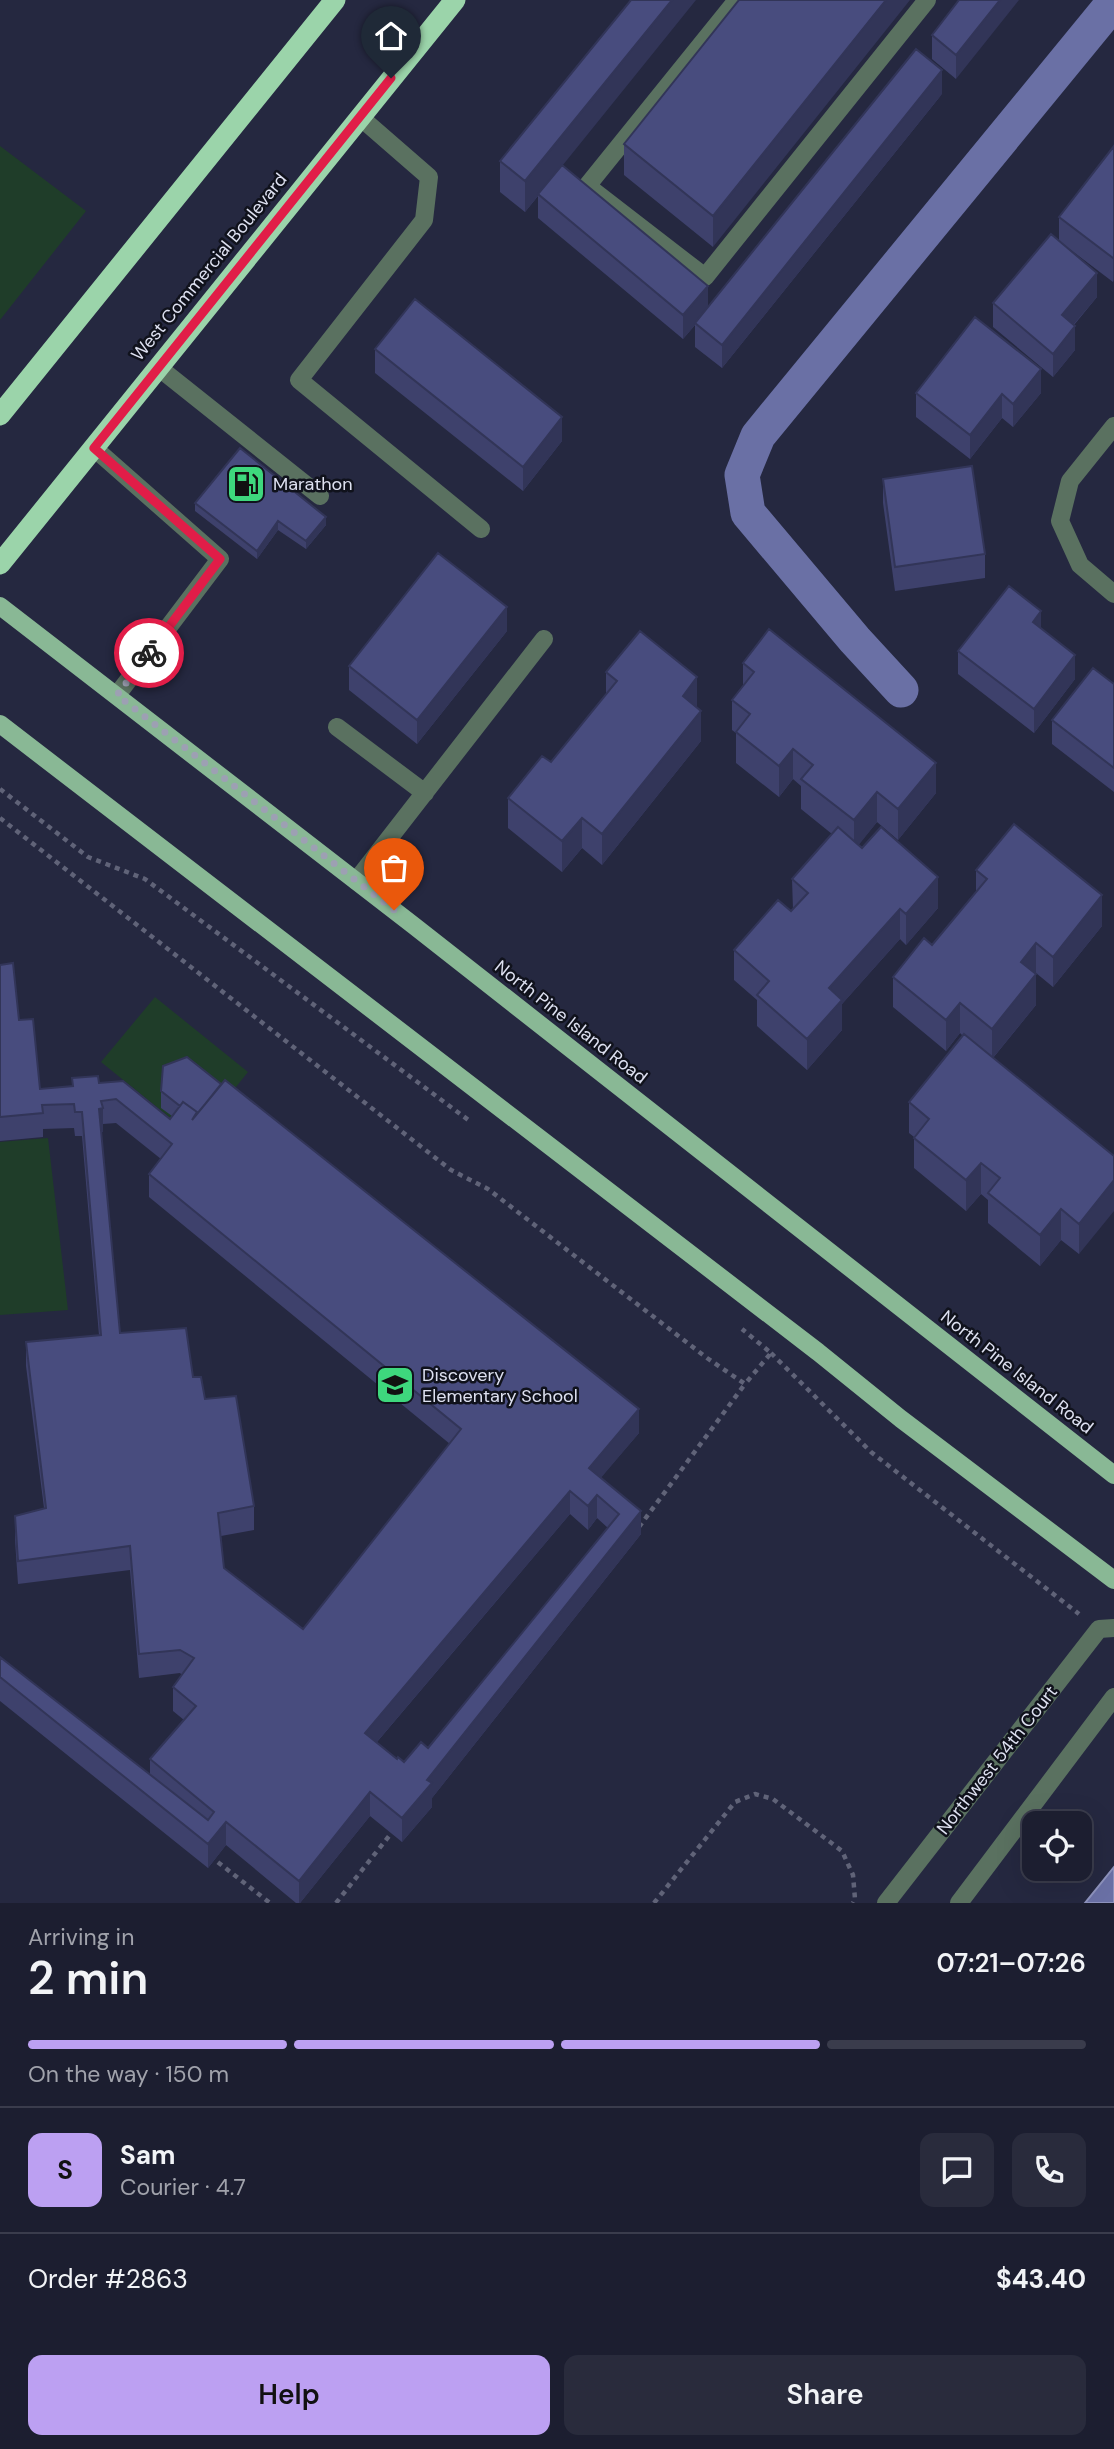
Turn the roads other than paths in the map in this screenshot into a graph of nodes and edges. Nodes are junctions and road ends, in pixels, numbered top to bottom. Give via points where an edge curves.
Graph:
1 (335, 0) edge
2 (455, 0) edge
3 (737, 0) edge
4 (928, 0) edge
5 (360, 117) junction
6 (158, 367) junction
7 (0, 415) edge
8 (1114, 426) edge
9 (94, 448) junction
10 (320, 496) dead end
11 (481, 529) dead end
12 (0, 564) edge
13 (1114, 594) edge
14 (0, 606) edge
15 (544, 639) dead end
16 (117, 695) junction
17 (0, 724) edge
18 (337, 727) dead end
19 (425, 793) junction
20 (356, 881) junction
21 (1114, 1475) edge
22 (1114, 1580) edge
23 (1107, 1628) edge
24 (1114, 1697) edge
25 (886, 1903) edge
26 (959, 1903) edge

1 - 7 highway
2 - 5 highway, West Commercial Boulevard
3 - 4 street via 587,187 705,277
5 - 6 highway, West Commercial Boulevard
5 - 11 street via 429,177 424,220 299,380
6 - 9 highway, West Commercial Boulevard
6 - 10 street
8 - 13 street via 1070,481 1060,521 1080,565
9 - 12 highway, West Commercial Boulevard
9 - 16 street via 220,559
14 - 16 main road, North Pine Island Road
15 - 19 street
16 - 20 main road, North Pine Island Road
17 - 22 main road
18 - 19 street
19 - 20 street
20 - 21 main road, North Pine Island Road
23 - 25 street, Northwest 54th Court
24 - 26 street

